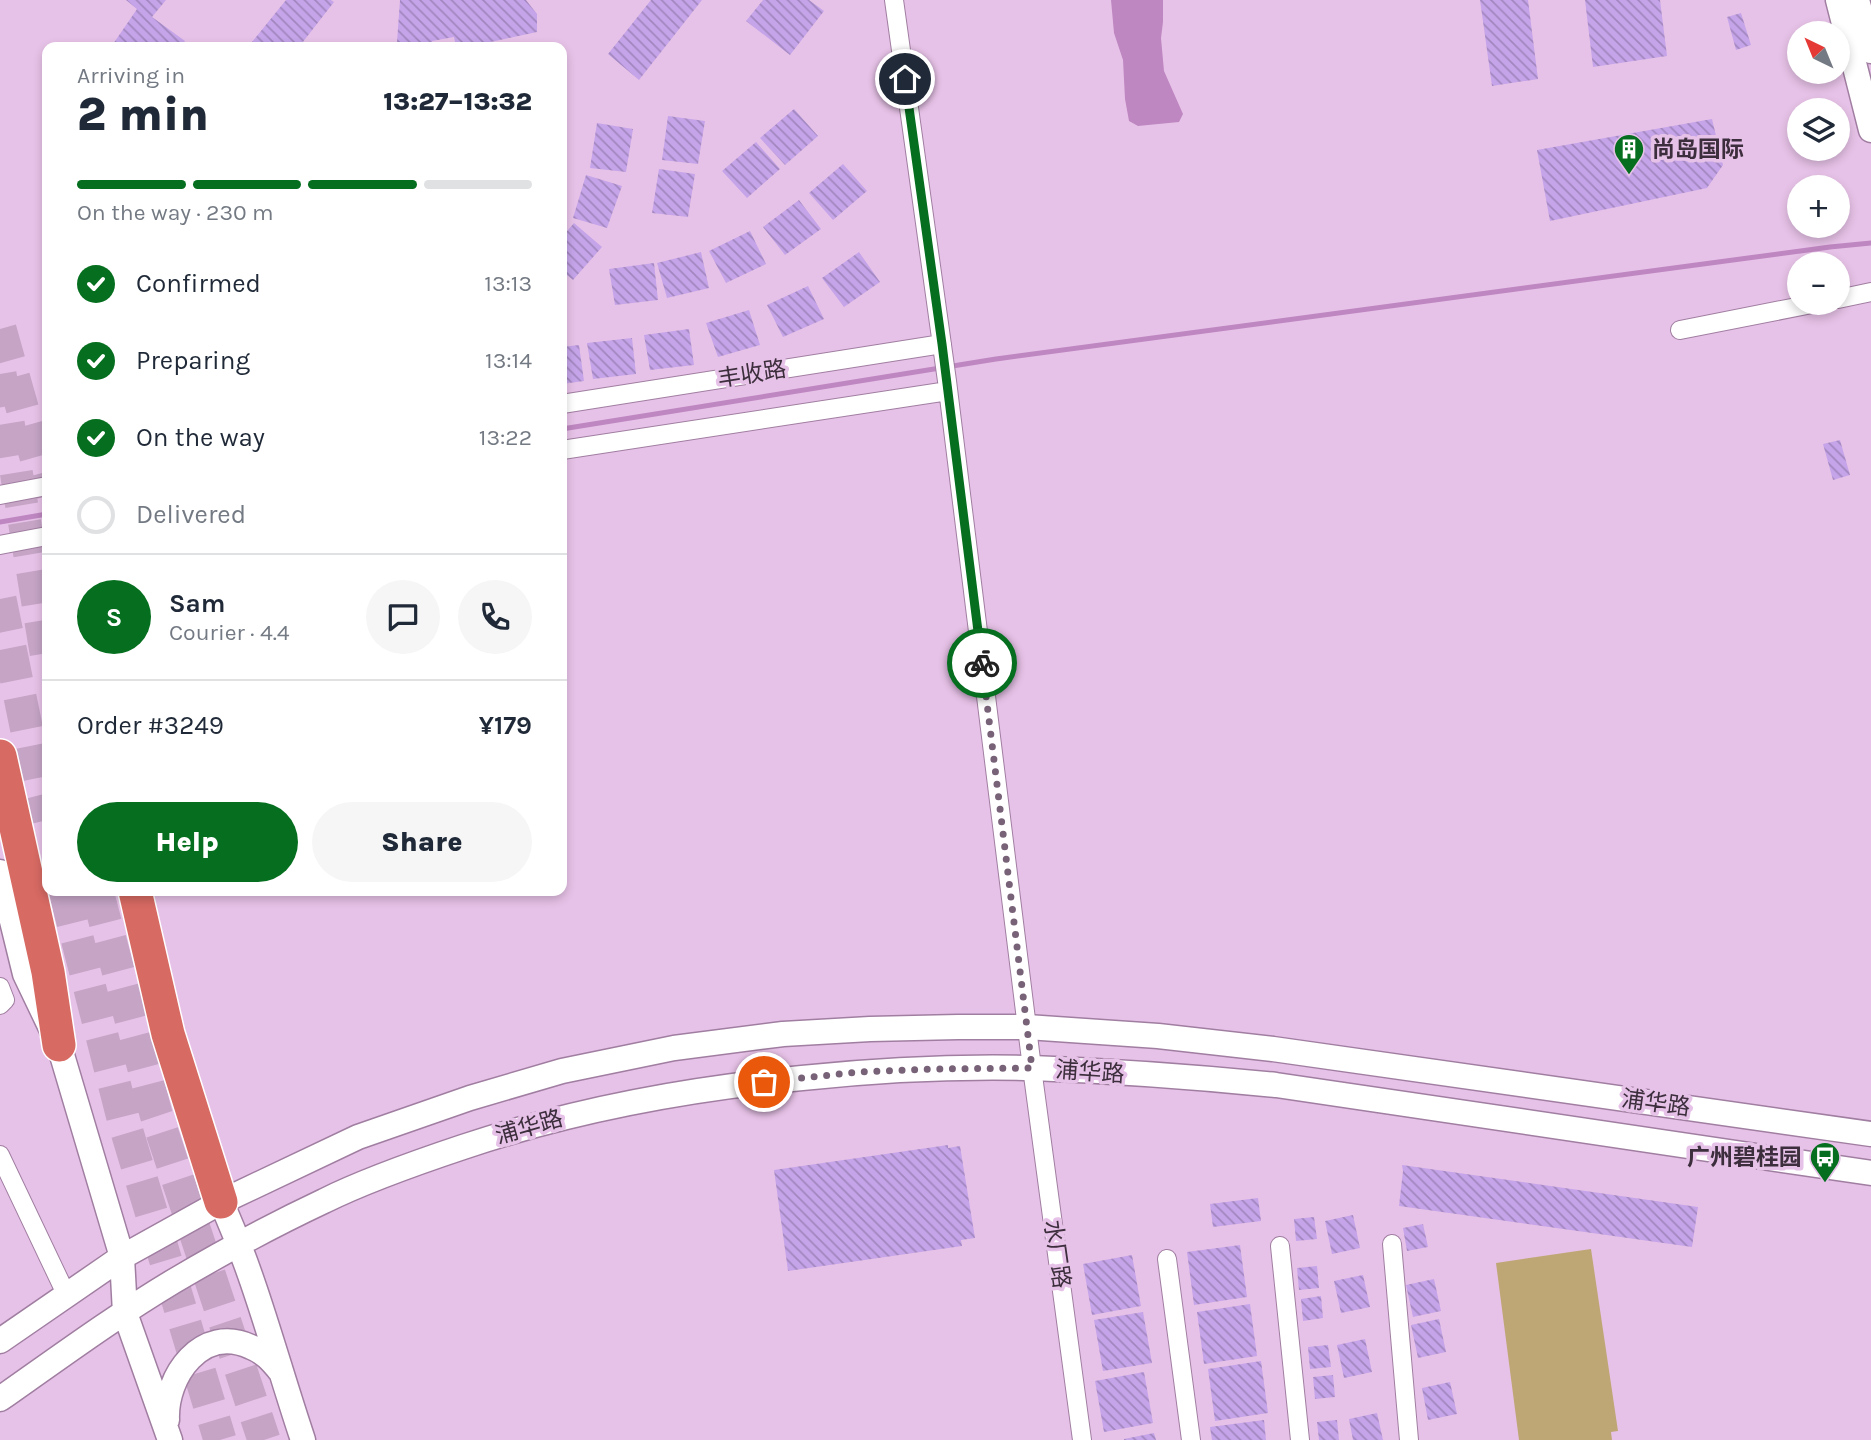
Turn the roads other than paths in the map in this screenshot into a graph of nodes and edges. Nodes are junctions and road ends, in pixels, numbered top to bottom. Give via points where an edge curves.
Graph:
1 (894, 0) edge
2 (1838, 0) edge
3 (1857, 0) edge
4 (1871, 51) edge
5 (1871, 130) edge
6 (1871, 292) edge
7 (1850, 296) edge
8 (1787, 309) edge
9 (1680, 330) dead end
10 (943, 351) junction
11 (948, 386) junction
12 (567, 403) edge
13 (567, 449) edge
14 (42, 487) edge
15 (0, 495) edge
16 (42, 537) edge
17 (0, 545) edge
18 (0, 756) edge
19 (0, 872) edge
20 (136, 896) edge
21 (0, 987) edge
22 (0, 1005) edge
23 (1027, 1027) junction
24 (59, 1045) junction
25 (1032, 1068) junction
26 (1871, 1134) edge
27 (0, 1155) edge
28 (1871, 1173) edge
29 (221, 1202) junction
30 (240, 1244) junction
31 (1392, 1244) dead end
32 (1280, 1247) dead end
33 (122, 1257) junction
34 (1167, 1259) dead end
35 (66, 1294) junction
36 (125, 1314) junction
37 (0, 1340) edge
38 (283, 1374) junction
39 (0, 1399) edge
40 (169, 1436) edge
41 (303, 1440) edge
42 (1082, 1440) edge
43 (1191, 1440) edge
44 (1300, 1440) edge
45 (1409, 1440) edge

1 - 10 street
2 - 5 main road
3 - 4 main road
6 - 7 street
8 - 9 street
10 - 11 street
10 - 12 street, 丰收路
11 - 13 street
11 - 23 street
14 - 15 street
16 - 17 street
18 - 24 highway via 48,972
19 - 24 main road via 25,974
20 - 29 highway via 168,1034
21 - 22 street via 5,1000
23 - 25 street, 水厂路
23 - 26 main road, 浦华路 via 1273,1049
23 - 29 main road, 浦华路 via 783,1034 674,1048 562,1071 358,1137
24 - 33 main road
25 - 28 main road, 浦华路 via 1276,1085
25 - 30 main road, 浦华路 via 859,1072 741,1084 571,1115 425,1159 327,1199
25 - 42 street, 水厂路
27 - 35 street
29 - 30 main road
29 - 33 main road, 浦华路
30 - 36 main road, 浦华路
30 - 38 main road
31 - 45 street
32 - 44 street
33 - 35 main road, 浦华路
33 - 36 main road
34 - 43 street
35 - 37 main road, 浦华路
36 - 39 main road, 浦华路
36 - 40 main road
38 - 40 main road via 268,1356 250,1346 222,1341 207,1345 176,1376 166,1408
38 - 41 main road

